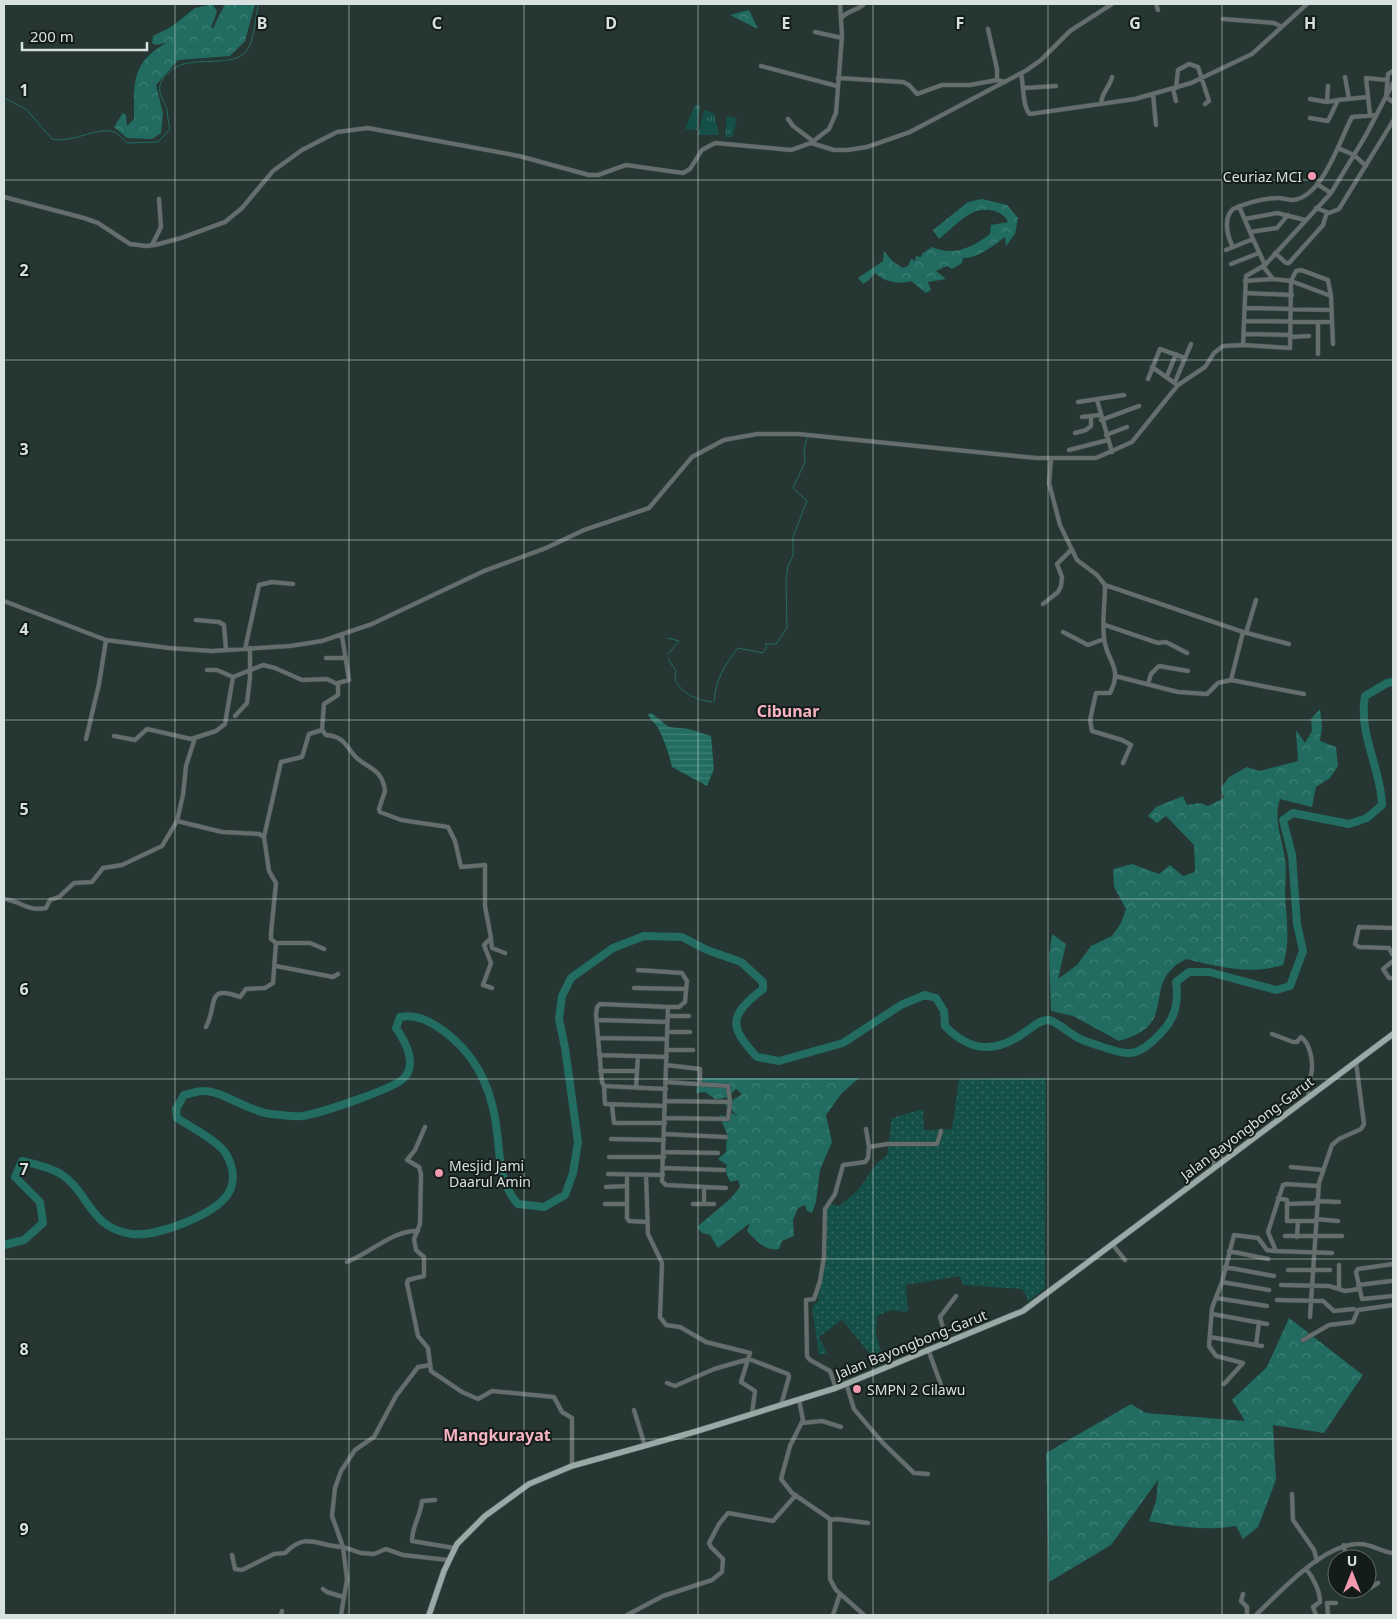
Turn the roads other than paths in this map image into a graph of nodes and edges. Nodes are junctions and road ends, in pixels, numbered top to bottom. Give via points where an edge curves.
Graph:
1 (840, 4) edge
2 (1112, 4) edge
3 (1156, 4) edge
4 (1306, 4) edge
5 (863, 5) edge
6 (1158, 10) dead end
7 (841, 18) junction
8 (1223, 20) dead end
9 (1280, 26) junction
10 (988, 29) dead end
11 (815, 32) dead end
12 (842, 38) junction
13 (761, 66) dead end
14 (1393, 71) edge
15 (1021, 74) junction
16 (1112, 77) dead end
17 (1346, 77) dead end
18 (838, 78) junction
19 (1202, 78) junction
20 (997, 80) junction
21 (1386, 80) junction
22 (1006, 82) junction
23 (1393, 83) edge
24 (837, 86) junction
25 (1056, 86) dead end
26 (1328, 86) dead end
27 (1024, 88) junction
28 (1175, 88) junction
29 (1153, 94) junction
30 (1368, 97) junction
31 (1386, 97) junction
32 (1310, 99) dead end
33 (1349, 99) junction
34 (1338, 100) junction
35 (1176, 101) dead end
36 (1327, 102) junction
37 (1393, 102) edge
38 (1101, 104) junction
39 (1205, 104) dead end
40 (1370, 115) junction
41 (1377, 115) junction
42 (1310, 118) dead end
43 (788, 119) dead end
44 (1393, 121) edge
45 (1156, 125) dead end
46 (812, 142) junction
47 (1338, 148) junction
48 (1354, 155) junction
49 (1366, 166) junction
50 (1317, 184) junction
51 (1331, 193) junction
52 (4, 196) edge
53 (159, 199) dead end
54 (1239, 206) junction
55 (1316, 208) junction
56 (1327, 212) junction
57 (1288, 216) junction
58 (1245, 220) junction
59 (1305, 220) junction
60 (1250, 232) junction
61 (1253, 239) junction
62 (152, 245) junction
63 (1234, 247) junction
64 (1226, 250) dead end
65 (1259, 253) junction
66 (1275, 253) junction
67 (1231, 264) dead end
68 (1264, 266) junction
69 (1273, 279) junction
70 (1245, 280) junction
71 (1291, 281) junction
72 (1245, 293) junction
73 (1292, 295) junction
74 (1331, 296) junction
75 (1245, 308) junction
76 (1291, 308) junction
77 (1332, 310) junction
78 (1245, 321) junction
79 (1291, 322) junction
80 (1318, 322) junction
81 (1332, 322) junction
82 (1244, 334) junction
83 (1291, 336) junction
84 (1309, 336) dead end
85 (1190, 344) dead end
86 (1333, 344) dead end
87 (1243, 346) junction
88 (1176, 354) junction
89 (1318, 354) dead end
90 (1185, 358) junction
91 (1152, 367) junction
92 (1167, 376) junction
93 (1148, 379) dead end
94 (1176, 384) junction
95 (1124, 395) dead end
96 (1097, 400) junction
97 (1078, 402) dead end
98 (1139, 406) dead end
99 (1082, 416) dead end
100 (1091, 416) junction
101 (1100, 417) junction
102 (1127, 427) dead end
103 (1075, 433) dead end
104 (1107, 438) junction
105 (1069, 450) dead end
106 (1112, 452) junction
107 (1051, 459) junction
108 (1071, 550) junction
109 (293, 584) dead end
110 (1105, 585) junction
111 (1256, 600) dead end
112 (4, 601) edge
113 (1042, 604) dead end
114 (196, 620) dead end
115 (1105, 625) junction
116 (1063, 632) dead end
117 (1245, 632) junction
118 (342, 636) junction
119 (1104, 639) junction
120 (106, 640) junction
121 (1289, 644) dead end
122 (248, 649) junction
123 (226, 650) junction
124 (1187, 653) dead end
125 (326, 658) dead end
126 (346, 658) junction
127 (250, 668) junction
128 (207, 670) dead end
129 (1188, 671) dead end
130 (1116, 676) junction
131 (234, 677) junction
132 (1231, 680) junction
133 (338, 684) junction
134 (1148, 684) junction
135 (1304, 694) dead end
136 (235, 716) dead end
137 (322, 730) junction
138 (114, 736) dead end
139 (195, 738) junction
140 (86, 739) dead end
141 (1122, 763) dead end
142 (177, 821) junction
143 (264, 837) junction
144 (4, 899) edge
145 (1393, 928) edge
146 (491, 940) junction
147 (276, 943) junction
148 (324, 949) dead end
149 (505, 953) dead end
150 (1393, 955) edge
151 (1393, 962) edge
152 (276, 966) junction
153 (638, 970) dead end
154 (338, 974) dead end
155 (1393, 978) edge
156 (492, 988) dead end
157 (634, 988) dead end
158 (686, 989) junction
159 (668, 1007) junction
160 (668, 1016) junction
161 (689, 1016) dead end
162 (598, 1020) junction
163 (668, 1022) junction
164 (206, 1027) dead end
165 (668, 1032) junction
166 (690, 1032) dead end
167 (1272, 1034) dead end
168 (1393, 1034) edge
169 (599, 1038) junction
170 (667, 1039) junction
171 (667, 1050) junction
172 (693, 1050) dead end
173 (599, 1055) junction
174 (638, 1056) junction
175 (667, 1057) junction
176 (1356, 1062) junction
177 (666, 1065) junction
178 (600, 1071) junction
179 (637, 1072) junction
180 (666, 1082) junction
181 (700, 1084) junction
182 (604, 1086) junction
183 (636, 1088) junction
184 (666, 1089) junction
185 (1310, 1096) junction
186 (730, 1102) junction
187 (665, 1104) junction
188 (612, 1106) junction
189 (665, 1118) junction
190 (665, 1123) junction
191 (425, 1127) dead end
192 (866, 1129) dead end
193 (941, 1130) dead end
194 (664, 1134) junction
195 (726, 1137) dead end
196 (610, 1139) dead end
197 (664, 1140) junction
198 (868, 1147) junction
199 (1225, 1148) dead end
200 (664, 1152) junction
201 (718, 1153) dead end
202 (609, 1157) dead end
203 (664, 1157) junction
204 (1290, 1167) dead end
205 (663, 1168) junction
206 (1214, 1168) junction
207 (724, 1170) dead end
208 (1323, 1170) junction
209 (608, 1174) dead end
210 (627, 1174) junction
211 (646, 1175) junction
212 (663, 1175) junction
213 (627, 1186) junction
214 (1318, 1186) junction
215 (606, 1187) dead end
216 (704, 1187) junction
217 (726, 1188) dead end
218 (1278, 1198) junction
219 (1316, 1202) junction
220 (1340, 1202) dead end
221 (605, 1204) dead end
222 (627, 1204) junction
223 (693, 1204) dead end
224 (704, 1204) junction
225 (714, 1204) dead end
226 (1287, 1204) junction
227 (1316, 1220) junction
228 (1298, 1221) junction
229 (1338, 1221) dead end
230 (647, 1222) junction
231 (418, 1231) junction
232 (1285, 1236) dead end
233 (1342, 1236) dead end
234 (1297, 1237) junction
235 (1315, 1237) junction
236 (1113, 1245) junction
237 (1229, 1251) junction
238 (1275, 1251) junction
239 (1314, 1253) junction
240 (1332, 1253) dead end
241 (1268, 1259) dead end
242 (1125, 1260) dead end
243 (347, 1262) dead end
244 (1393, 1264) edge
245 (1339, 1265) dead end
246 (1225, 1267) junction
247 (1288, 1270) dead end
248 (1313, 1270) junction
249 (1330, 1270) dead end
250 (1274, 1276) dead end
251 (1391, 1281) dead end
252 (1222, 1282) junction
253 (1281, 1285) dead end
254 (1312, 1285) junction
255 (1358, 1287) junction
256 (1339, 1288) junction
257 (1269, 1290) dead end
258 (956, 1296) dead end
259 (1393, 1296) edge
260 (1216, 1298) junction
261 (1277, 1300) dead end
262 (1310, 1301) junction
263 (1393, 1305) edge
264 (1267, 1306) dead end
265 (1354, 1309) dead end
266 (1212, 1314) junction
267 (1310, 1317) dead end
268 (1259, 1322) junction
269 (1267, 1324) dead end
270 (1210, 1337) junction
271 (1302, 1340) dead end
272 (947, 1341) junction
273 (1256, 1345) junction
274 (1262, 1346) dead end
275 (928, 1349) junction
276 (749, 1358) junction
277 (430, 1365) junction
278 (667, 1382) dead end
279 (846, 1382) junction
280 (1224, 1384) dead end
281 (941, 1385) dead end
282 (836, 1388) junction
283 (799, 1400) junction
284 (781, 1405) junction
285 (634, 1410) dead end
286 (752, 1414) junction
287 (802, 1423) junction
288 (841, 1427) dead end
289 (645, 1446) junction
290 (572, 1466) junction
291 (928, 1474) dead end
292 (1292, 1494) dead end
293 (796, 1495) junction
294 (435, 1500) dead end
295 (830, 1520) junction
296 (868, 1523) dead end
297 (1344, 1545) junction
298 (342, 1548) junction
299 (454, 1548) junction
300 (1345, 1549) edge
301 (1393, 1553) edge
302 (232, 1555) dead end
303 (448, 1560) junction
304 (1317, 1561) junction
305 (1308, 1571) junction
306 (323, 1589) dead end
307 (840, 1594) junction
308 (1243, 1594) dead end
309 (344, 1597) junction
310 (1336, 1603) dead end
311 (1259, 1614) edge
312 (341, 1615) edge
313 (429, 1615) edge
314 (627, 1615) edge
315 (833, 1615) edge
316 (864, 1615) edge
317 (1247, 1615) edge
318 (1316, 1615) edge
319 (1328, 1615) edge

1 - 7 street
2 - 15 street via 1070,31 1041,60
3 - 6 street
4 - 9 street
5 - 7 street via 849,10
7 - 12 street
8 - 9 street via 1267,22
9 - 19 street via 1252,54
10 - 20 street
11 - 12 street
12 - 18 street
13 - 24 street
14 - 21 street
15 - 22 street
15 - 27 street
16 - 38 street via 1110,86 1101,97
17 - 33 street
18 - 20 street via 903,82 910,84 917,94 942,86
18 - 24 street
19 - 28 street
19 - 28 street via 1198,67 1186,65 1176,73
19 - 39 street via 1209,101
20 - 22 street
21 - 30 street via 1367,78
21 - 31 street
22 - 46 street via 910,132 876,144 840,150
23 - 31 street
24 - 46 street via 833,123
25 - 27 street
26 - 36 street
27 - 38 street via 1026,110 1030,114
28 - 29 street
28 - 35 street
29 - 38 street
29 - 45 street
30 - 33 street
30 - 40 street
31 - 37 street
31 - 41 street
32 - 36 street
33 - 34 street
34 - 36 street
34 - 42 street via 1330,120
40 - 41 street
40 - 47 street via 1352,117
41 - 48 street
43 - 46 street
44 - 49 street
46 - 62 street via 791,150 715,143 702,150 690,169 683,173 626,165 594,176 423,136 353,129 323,138 284,162 225,222
47 - 48 street
47 - 50 street
48 - 49 street
48 - 51 street
49 - 56 street via 1339,209
50 - 51 street
50 - 54 street via 1298,199 1271,198
51 - 55 street
52 - 62 street via 92,221 130,244
53 - 62 street via 161,227
54 - 58 street
54 - 63 street via 1228,217 1228,232
55 - 56 street
55 - 59 street
56 - 66 street via 1324,223 1288,263
57 - 58 street via 1271,214
57 - 59 street
57 - 60 street via 1276,228
58 - 60 street
59 - 66 street
60 - 61 street
61 - 63 street
61 - 65 street
63 - 64 street
65 - 67 street
65 - 68 street
66 - 68 street
68 - 69 street
68 - 70 street via 1247,274
69 - 70 street
69 - 71 street
70 - 72 street
71 - 73 street
71 - 74 street
71 - 74 street via 1298,270 1325,278 1330,283
72 - 73 street
72 - 75 street
73 - 76 street
74 - 77 street
75 - 76 street
75 - 78 street
76 - 77 street
76 - 79 street
77 - 81 street
78 - 79 street
78 - 82 street
79 - 80 street
79 - 83 street
80 - 81 street
80 - 89 street
81 - 86 street
82 - 83 street
82 - 87 street
83 - 84 street
83 - 87 street via 1290,348
85 - 90 street
87 - 94 street via 1223,346 1205,367
88 - 90 street
88 - 91 street via 1160,349
88 - 92 street
90 - 94 street
91 - 92 street
91 - 93 street
92 - 94 street
94 - 106 street via 1132,442
95 - 96 street
96 - 97 street
96 - 101 street
98 - 101 street
99 - 100 street
100 - 101 street
100 - 103 street via 1091,426
101 - 104 street
102 - 104 street
104 - 105 street
104 - 106 street
106 - 107 street via 1096,458
107 - 108 street via 1050,491
107 - 118 street via 805,434 738,436 714,445 688,461 649,508 584,530 484,571
108 - 110 street via 1077,560
108 - 113 street via 1057,564 1062,577 1059,590
109 - 122 street via 272,582 259,585
110 - 115 street
110 - 117 street
111 - 117 street
112 - 120 street
114 - 123 street via 222,623
115 - 119 street
115 - 124 street via 1158,643 1166,642
116 - 119 street via 1088,645
117 - 121 street
117 - 132 street
118 - 122 street via 290,646
118 - 126 street
119 - 130 street
120 - 123 street via 193,650
120 - 140 street
122 - 123 street
122 - 127 street
125 - 126 street
126 - 133 street via 349,680
127 - 131 street
127 - 133 street via 266,666 302,680 327,679
127 - 136 street via 247,702
128 - 131 street via 217,670
129 - 134 street via 1159,666 1151,674
130 - 134 street
130 - 141 street via 1110,693 1096,693 1090,722 1092,731 1131,746
131 - 139 street via 224,725 216,732
132 - 134 street via 1218,683 1211,691 1202,694
132 - 135 street
133 - 137 street via 338,695 323,705
137 - 143 street via 309,734 302,757 281,762
137 - 146 street via 326,735 335,735 344,741 355,756 378,772 385,791 380,812 401,820 448,827 461,867 485,865
138 - 139 street via 135,740 146,729
139 - 142 street via 186,766 184,795
142 - 143 street via 222,832
142 - 144 street via 160,848 116,867 103,868 92,882 74,883 59,897 50,900 46,908 32,910 17,901
143 - 147 street via 269,871 276,883 271,933 271,939
145 - 150 street via 1359,927 1355,944 1359,947 1390,948
146 - 149 street via 492,948
146 - 156 street via 484,945 490,963 483,985
147 - 148 street via 310,943
147 - 152 street
151 - 155 street via 1383,969 1389,978
152 - 154 street via 332,977
152 - 164 street via 273,983 266,988 246,988 240,996 225,991 218,993
153 - 158 street via 682,973 687,981
157 - 158 street
158 - 159 street via 684,1005
159 - 160 street
159 - 162 street via 600,1004 597,1007
160 - 161 street
160 - 163 street
162 - 163 street
162 - 169 street
163 - 165 street
165 - 166 street
165 - 170 street
167 - 185 street via 1293,1042 1301,1036 1304,1040 1311,1055 1311,1075 1305,1086
168 - 176 main road, Jalan Bayongbong-Garut
169 - 170 street
169 - 173 street
170 - 171 street
171 - 172 street
171 - 175 street
173 - 174 street
173 - 178 street
174 - 175 street
174 - 179 street
175 - 177 street
176 - 185 main road, Jalan Bayongbong-Garut
176 - 208 street via 1364,1124 1361,1129 1332,1145
177 - 180 street
177 - 181 street via 700,1069
178 - 179 street
178 - 182 street
179 - 183 street
180 - 181 street
180 - 184 street
181 - 186 street via 728,1086
182 - 183 street
182 - 188 street via 605,1104
183 - 184 street
184 - 187 street
185 - 206 main road, Jalan Bayongbong-Garut
186 - 187 street
186 - 189 street via 728,1119
187 - 188 street
187 - 189 street
188 - 190 street via 614,1122
189 - 190 street
190 - 194 street
191 - 231 street via 407,1160 419,1166 421,1174
192 - 198 street
193 - 198 street via 937,1144
194 - 195 street
194 - 197 street
196 - 197 street
197 - 200 street
198 - 282 street via 868,1158 864,1163 843,1165 834,1194 826,1206 820,1281 814,1299 806,1300 808,1358 830,1371
199 - 206 street via 1213,1157
200 - 201 street
200 - 203 street
202 - 203 street
203 - 205 street
204 - 208 street
205 - 207 street
205 - 212 street
206 - 236 main road, Jalan Bayongbong-Garut
208 - 214 street
209 - 210 street
210 - 211 street
210 - 213 street
211 - 212 street
211 - 230 street
212 - 216 street via 662,1181 666,1185
213 - 215 street
213 - 222 street
214 - 218 street via 1284,1184
214 - 219 street
216 - 217 street
216 - 224 street
218 - 226 street via 1287,1200
218 - 238 street via 1268,1232
219 - 220 street
219 - 226 street
219 - 227 street
221 - 222 street
222 - 230 street via 629,1221
223 - 224 street
224 - 225 street
226 - 228 street via 1287,1221
227 - 228 street
227 - 229 street
227 - 235 street
228 - 234 street
230 - 276 street via 648,1234 662,1263 660,1317 666,1324 680,1327 706,1342 749,1352
231 - 243 street via 402,1232
231 - 277 street via 414,1247 424,1257 424,1276 407,1283 418,1336 428,1348
232 - 234 street
233 - 235 street
234 - 235 street
235 - 239 street
236 - 242 street
236 - 272 main road, Jalan Bayongbong-Garut via 1023,1311
237 - 238 street via 1236,1234 1258,1238 1267,1250
237 - 241 street
237 - 246 street
238 - 239 street
239 - 240 street
239 - 248 street
244 - 255 street via 1358,1269
245 - 256 street
246 - 250 street
246 - 252 street
247 - 248 street
248 - 249 street
248 - 254 street
251 - 255 street
252 - 257 street
252 - 260 street
253 - 254 street
254 - 256 street
254 - 262 street
255 - 256 street via 1345,1291
255 - 259 street via 1363,1300
258 - 272 street via 940,1318
260 - 264 street
260 - 266 street
261 - 262 street
262 - 265 street via 1326,1301 1334,1311
262 - 267 street
263 - 271 street via 1358,1310 1353,1322 1329,1325
266 - 268 street
266 - 270 street
268 - 269 street
268 - 273 street
270 - 273 street
270 - 280 street via 1210,1349 1216,1356 1243,1363
272 - 275 main road, Jalan Bayongbong-Garut
273 - 274 street
275 - 279 main road, Jalan Bayongbong-Garut
275 - 281 street
276 - 278 street via 674,1386
276 - 284 street via 788,1374
276 - 286 street via 741,1382 755,1391
277 - 290 street via 434,1375 474,1398 492,1391 554,1397 562,1412 572,1418
277 - 298 street via 418,1366 396,1396 374,1437 355,1450 340,1470 332,1516
279 - 282 main road, Jalan Bayongbong-Garut
279 - 291 street via 854,1409 882,1442 914,1473
282 - 283 main road, Jalan Bayongbong-Garut
283 - 284 main road, Jalan Bayongbong-Garut
283 - 287 street
284 - 286 main road, Jalan Bayongbong-Garut
285 - 289 street
286 - 289 main road, Jalan Bayongbong-Garut
287 - 288 street via 822,1421
287 - 293 street via 781,1474 784,1483
289 - 290 main road, Jalan Bayongbong-Garut
290 - 299 main road, Jalan Bayongbong-Garut via 529,1484 485,1516
292 - 304 street via 1293,1520 1314,1550
293 - 295 street
293 - 314 street via 773,1521 728,1513 710,1542 723,1559 722,1572 712,1580 663,1596
294 - 299 street via 423,1500 414,1521 412,1541
295 - 296 street
295 - 307 street via 830,1579
297 - 300 street
297 - 301 street via 1367,1545
297 - 304 street
298 - 302 street via 300,1541 292,1544 285,1553 274,1554 242,1570 235,1569
298 - 303 street via 374,1554 386,1549 403,1555
298 - 309 street via 347,1572
299 - 303 main road, Jalan Bayongbong-Garut
303 - 313 main road, Jalan Bayongbong-Garut
304 - 305 street
305 - 311 street
305 - 318 street via 1320,1599 1312,1607
306 - 309 street
307 - 315 street
307 - 316 street
308 - 317 street via 1241,1602 1247,1607
309 - 312 street
310 - 319 street via 1328,1603

